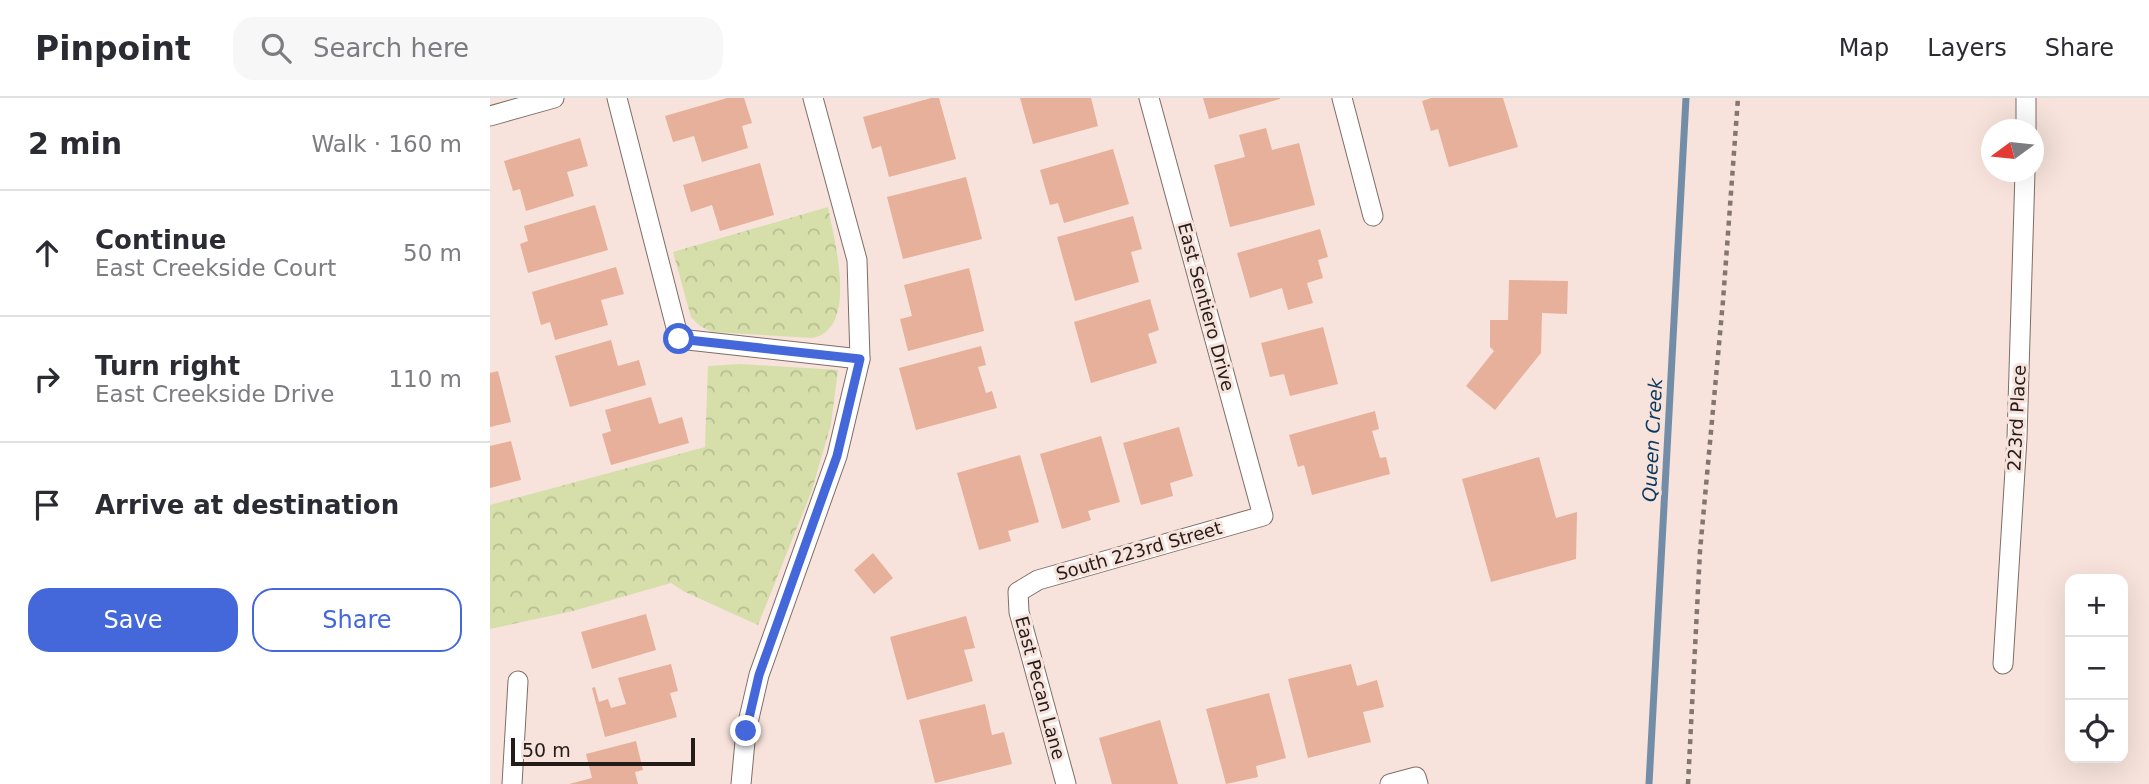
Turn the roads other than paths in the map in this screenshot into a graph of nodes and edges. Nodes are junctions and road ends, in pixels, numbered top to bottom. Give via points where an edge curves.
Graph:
1 (554, 98) edge
2 (617, 98) edge
3 (813, 98) edge
4 (1149, 98) edge
5 (1342, 98) edge
6 (2026, 98) edge
7 (490, 116) edge
8 (2026, 119) edge
9 (2025, 182) edge
10 (1373, 216) dead end
11 (860, 359) junction
12 (1263, 516) joint
13 (1018, 592) joint
14 (2003, 664) dead end
15 (518, 681) dead end
16 (1417, 781) edge
17 (513, 784) edge
18 (741, 784) edge
19 (1066, 784) edge
20 (1390, 784) edge

1 - 7 street
2 - 11 street via 679,339
3 - 11 street via 857,260
4 - 12 street, East Sentiero Drive
5 - 10 street
6 - 8 street
9 - 14 street, 223rd Place via 2017,438
11 - 18 street via 837,456 759,675 746,731
12 - 13 street, South 223rd Street via 1038,580
13 - 19 street, East Pecan Lane via 1019,612
15 - 17 street
16 - 20 street

